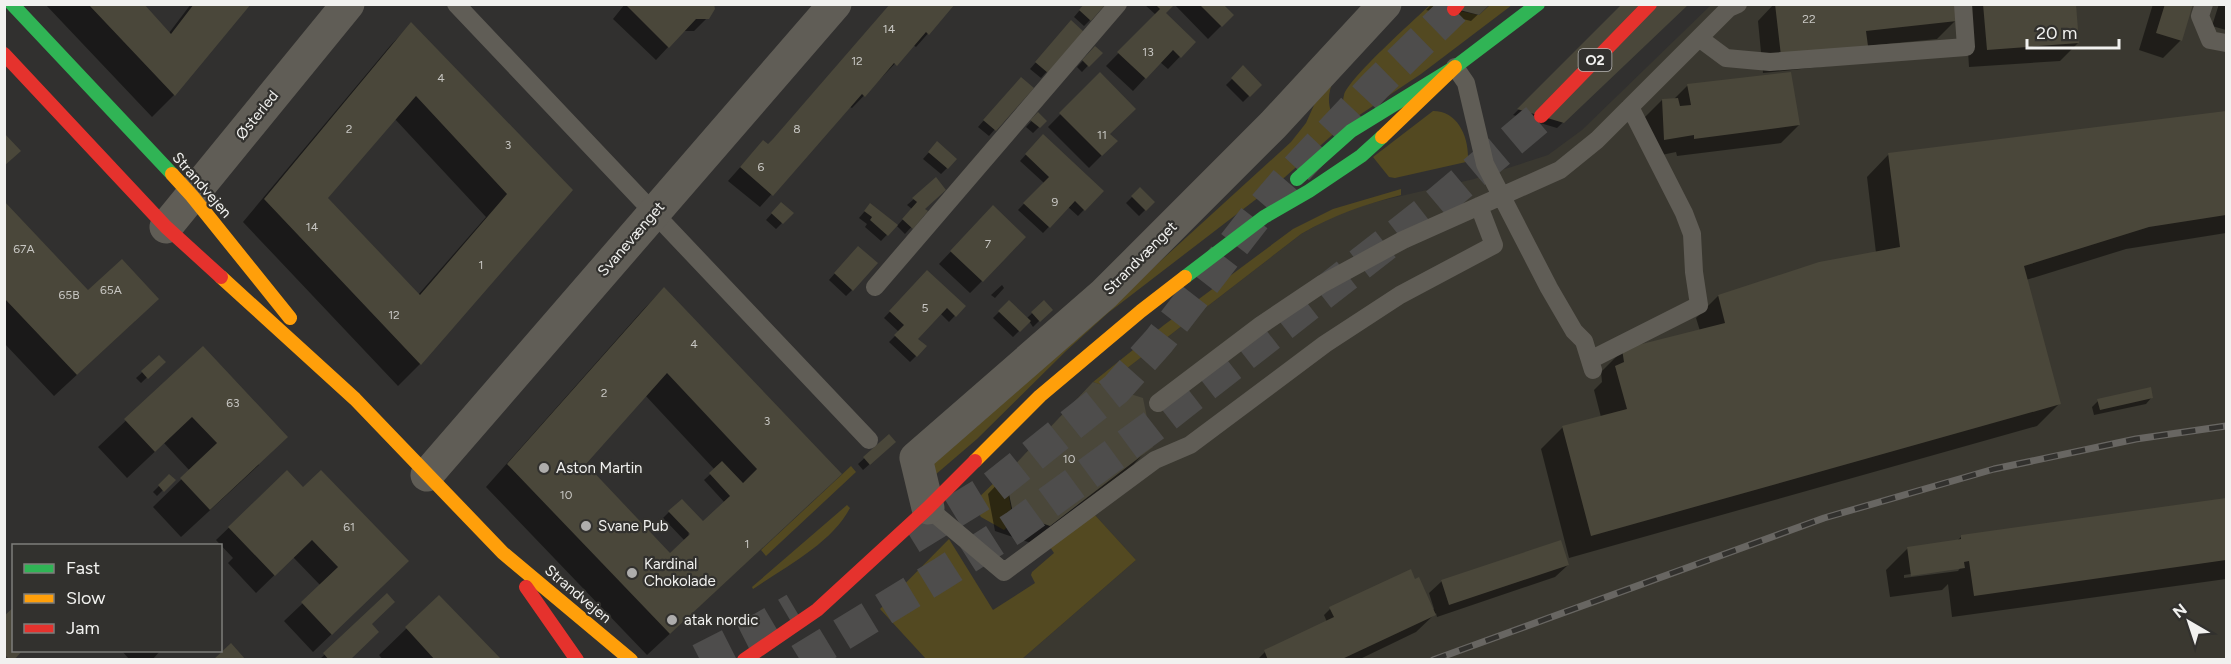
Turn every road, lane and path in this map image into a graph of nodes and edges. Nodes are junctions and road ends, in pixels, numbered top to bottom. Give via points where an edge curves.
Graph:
1 (12, 4) edge
2 (348, 4) edge
3 (456, 4) edge
4 (835, 4) edge
5 (1118, 4) edge
6 (1385, 4) edge
7 (1538, 4) edge
8 (1650, 4) edge
9 (1738, 4) edge
10 (1963, 4) edge
11 (2204, 4) edge
12 (1699, 38) junction
13 (2226, 43) edge
14 (8, 63) edge
15 (1455, 67) junction
16 (1630, 107) junction
17 (1541, 116) tunnel mouth
18 (192, 196) junction
19 (1501, 196) junction
20 (1479, 206) junction
21 (654, 213) junction
22 (1264, 217) junction
23 (166, 227) junction
24 (875, 287) dead end
25 (355, 399) junction
26 (1158, 403) dead end
27 (869, 440) dead end
28 (427, 475) junction
29 (928, 508) junction
30 (503, 553) junction
31 (577, 660) edge
32 (631, 660) edge
33 (744, 660) edge

1 - 18 main road, Strandvejen
2 - 18 street, Østerled
3 - 21 lane
4 - 21 street, Svanevænget
5 - 24 lane
6 - 29 street, Strandvænget via 1273,125 1104,294 916,458
7 - 15 main road
8 - 17 main road, O2
9 - 12 lane
10 - 12 lane via 1966,47 1770,62 1726,58
11 - 13 lane via 2200,15 2210,40
12 - 16 lane
14 - 23 main road, Strandvejen
15 - 19 lane via 1466,83 1485,164
15 - 22 main road via 1361,156
15 - 22 main road via 1351,131 1303,172
16 - 19 lane via 1598,140 1560,170
16 - 19 lane via 1692,234 1699,305 1591,365 1584,341 1574,331
18 - 23 street, Østerled
18 - 25 main road, Strandvejen
19 - 20 lane
20 - 26 lane via 1403,240 1322,284
20 - 29 lane via 1494,245 1400,295 1325,344 1190,445 1155,460 1005,572
21 - 27 lane
21 - 28 street, Svanevænget
22 - 29 main road via 1141,310 1040,396
23 - 25 main road, Strandvejen
25 - 28 main road, Strandvejen
28 - 30 main road, Strandvejen
29 - 33 main road via 817,610
30 - 31 main road, Strandvejen
30 - 32 main road, Strandvejen

